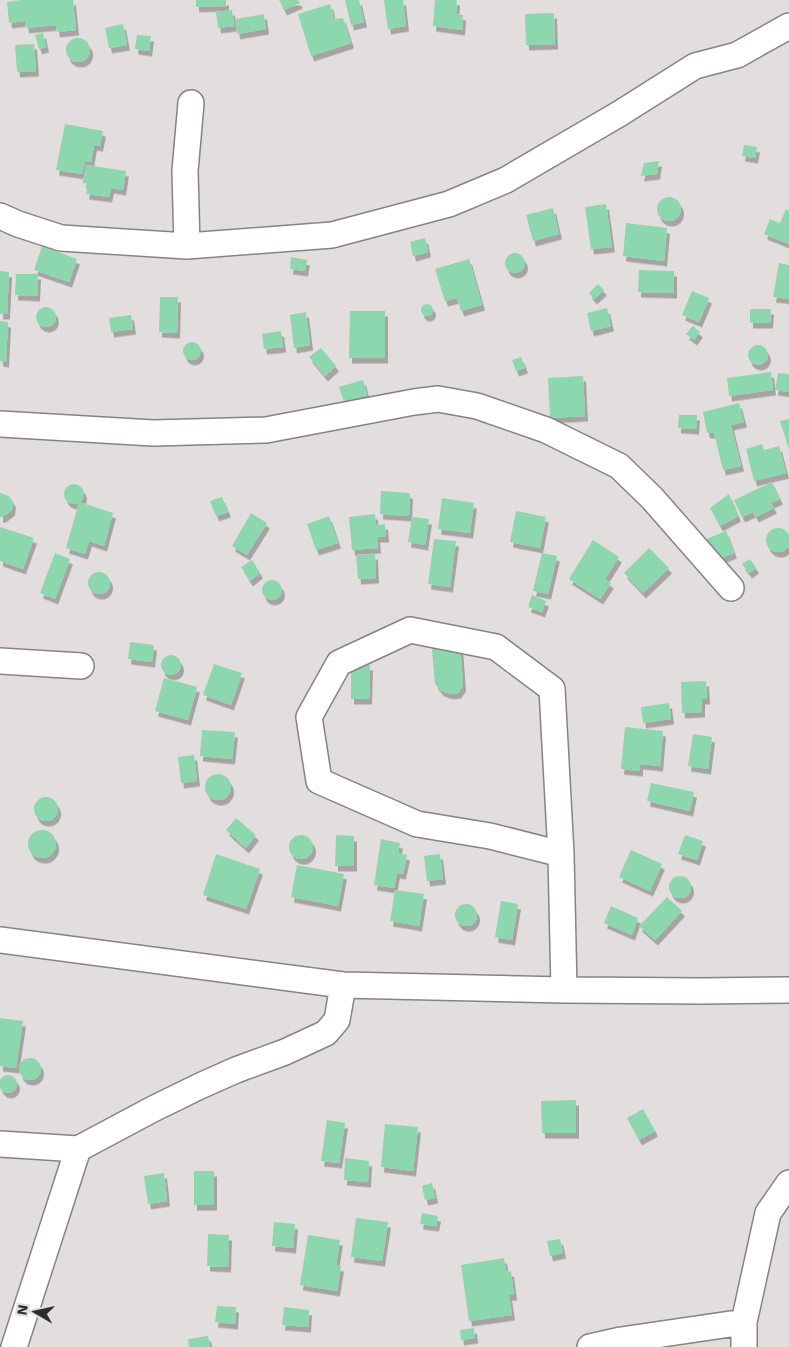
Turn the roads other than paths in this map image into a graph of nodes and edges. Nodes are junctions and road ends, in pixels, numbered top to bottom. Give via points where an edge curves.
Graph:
1 (789, 26) edge
2 (191, 104) dead end
3 (0, 216) edge
4 (187, 246) junction
5 (0, 424) edge
6 (731, 588) dead end
7 (0, 661) edge
8 (81, 666) dead end
9 (561, 854) junction
10 (0, 940) edge
11 (343, 985) junction
12 (564, 990) junction
13 (789, 990) edge
14 (0, 1144) edge
15 (78, 1149) junction
16 (789, 1184) edge
17 (744, 1322) junction
18 (14, 1347) edge
19 (590, 1347) edge
20 (744, 1347) edge

1 - 4 street via 737,55 695,66 506,180 448,204 332,235
2 - 4 street via 185,171
3 - 4 street via 61,238
5 - 6 street via 153,433 266,430 438,399 477,406 546,430 619,466 652,498
7 - 8 street
9 - 9 street via 552,689 496,647 410,630 339,663 309,716 319,781 417,824 490,836
9 - 12 street
10 - 11 street
11 - 12 street
11 - 15 street via 337,1020 326,1034 200,1086
12 - 13 street
14 - 15 street
15 - 18 street
16 - 17 street via 768,1213
17 - 19 street
17 - 20 street

